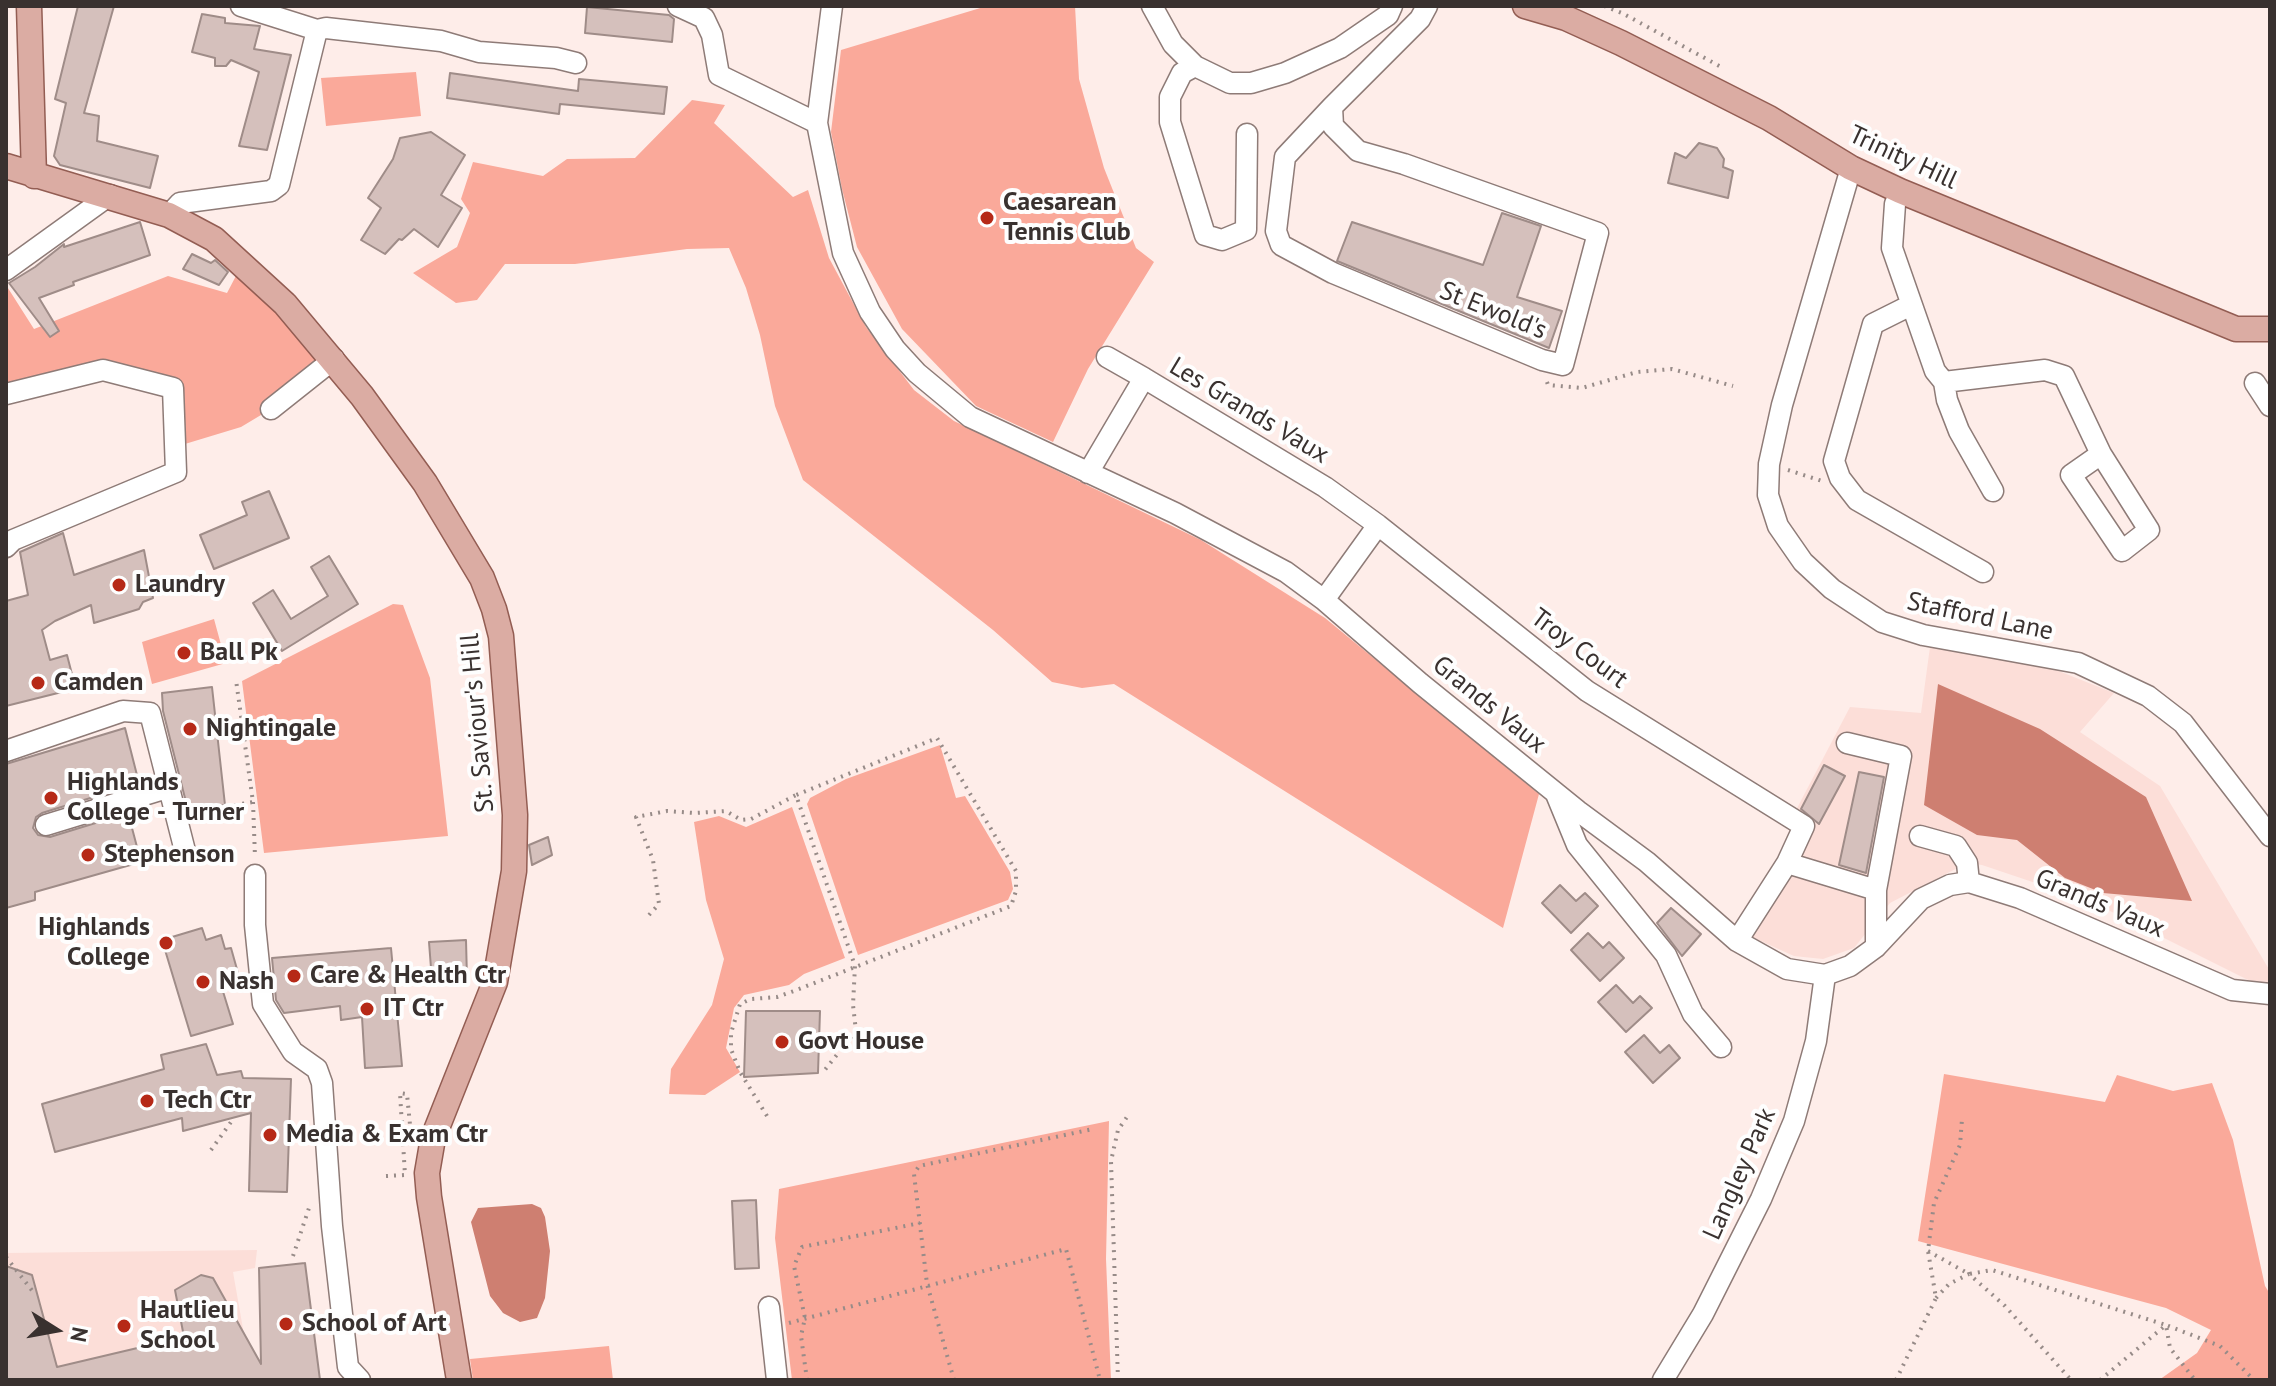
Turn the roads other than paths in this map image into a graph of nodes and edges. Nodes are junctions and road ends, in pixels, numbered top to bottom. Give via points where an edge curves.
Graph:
1 (29, 6) edge
2 (241, 6) edge
3 (678, 6) edge
4 (832, 6) edge
5 (1152, 6) edge
6 (1392, 6) edge
7 (1427, 6) edge
8 (1525, 6) edge
9 (278, 11) edge
10 (317, 30) junction
11 (576, 63) dead end
12 (1195, 66) junction
13 (1332, 107) junction
14 (817, 123) junction
15 (1247, 134) dead end
16 (6, 166) edge
17 (1851, 168) junction
18 (34, 176) junction
19 (1900, 191) junction
20 (110, 195) junction
21 (169, 215) junction
22 (6, 270) edge
23 (1911, 305) junction
24 (2270, 329) edge
25 (1107, 357) dead end
26 (334, 359) junction
27 (1144, 378) junction
28 (1944, 382) junction
29 (2255, 383) dead end
30 (6, 394) edge
31 (2270, 406) edge
32 (271, 409) dead end
33 (2101, 454) dead end
34 (1088, 473) junction
35 (1993, 491) dead end
36 (1378, 525) junction
37 (6, 547) edge
38 (1983, 572) dead end
39 (1324, 600) junction
40 (1847, 743) dead end
41 (6, 751) edge
42 (167, 788) junction
43 (1555, 793) junction
44 (46, 825) dead end
45 (1920, 836) dead end
46 (2270, 836) edge
47 (185, 851) dead end
48 (1787, 863) junction
49 (255, 875) road end
50 (1969, 882) junction
51 (1876, 890) junction
52 (1737, 941) junction
53 (1876, 947) junction
54 (1825, 975) junction
55 (2270, 994) edge
56 (1721, 1047) dead end
57 (769, 1307) dead end
58 (360, 1380) edge
59 (459, 1380) edge
60 (777, 1380) edge
61 (1663, 1380) edge

1 - 18 main road
2 - 9 street
3 - 14 street via 704,18 719,75
4 - 14 street, Grands Vaux
5 - 12 street via 1173,44
6 - 12 street via 1388,15 1340,48 1285,73 1230,83
7 - 13 street
8 - 17 main road, Trinity Hill via 1621,43 1769,118
9 - 10 street
10 - 11 street via 441,41 479,52
10 - 21 street via 279,185 271,191 180,203
12 - 15 street via 1182,73 1170,97 1170,122 1205,235 1222,240 1246,230
13 - 13 street, St Ewold's via 1285,157 1276,231 1281,245 1333,273 1563,365 1598,233 1358,151 1333,126
14 - 34 street, Grands Vaux via 843,253 870,312 895,349 970,417
16 - 18 main road, St. Saviour's Hill
17 - 19 main road, Trinity Hill
17 - 46 street, Stafford Lane via 1769,464 1768,495 1778,526 1803,562 1832,589 1882,622 1923,635 2078,663 2148,696 2183,723
18 - 20 main road, St. Saviour's Hill
19 - 23 street via 1892,248
19 - 24 main road, Trinity Hill via 2236,329
20 - 21 main road, St. Saviour's Hill
20 - 22 street
21 - 26 main road, St. Saviour's Hill via 214,239 285,304
23 - 28 street
23 - 38 street via 1873,324 1834,461 1857,500
25 - 27 street
26 - 32 street
26 - 59 main road, St. Saviour's Hill via 458,537 482,578 501,636 515,815 514,871 495,982 433,1138 427,1173
27 - 34 street, Les Grands Vaux
27 - 36 street, Les Grands Vaux
28 - 33 street via 2045,370 2064,376
28 - 35 street via 1959,431
29 - 31 street
30 - 37 street via 103,370 173,388 176,472
34 - 39 street, Grands Vaux via 1222,537
36 - 39 street
36 - 48 street, Troy Court via 1587,691 1804,826
39 - 43 street, Grands Vaux
40 - 51 street via 1901,756
41 - 42 street via 123,711 150,713
42 - 44 street
42 - 47 street
43 - 52 street, Grands Vaux via 1647,862
43 - 56 street via 1577,845 1666,955 1693,1014
45 - 50 street via 1956,846 1967,863
48 - 51 street
48 - 52 street
49 - 58 street via 263,1004 293,1052 317,1069 322,1083 348,1367
50 - 53 street via 1921,899
50 - 55 street, Grands Vaux via 2020,898 2232,990
51 - 53 street
52 - 54 street, Grands Vaux via 1787,969
53 - 54 street via 1850,966
54 - 61 street, Langley Park via 1816,1041 1794,1121 1742,1238
57 - 60 street

